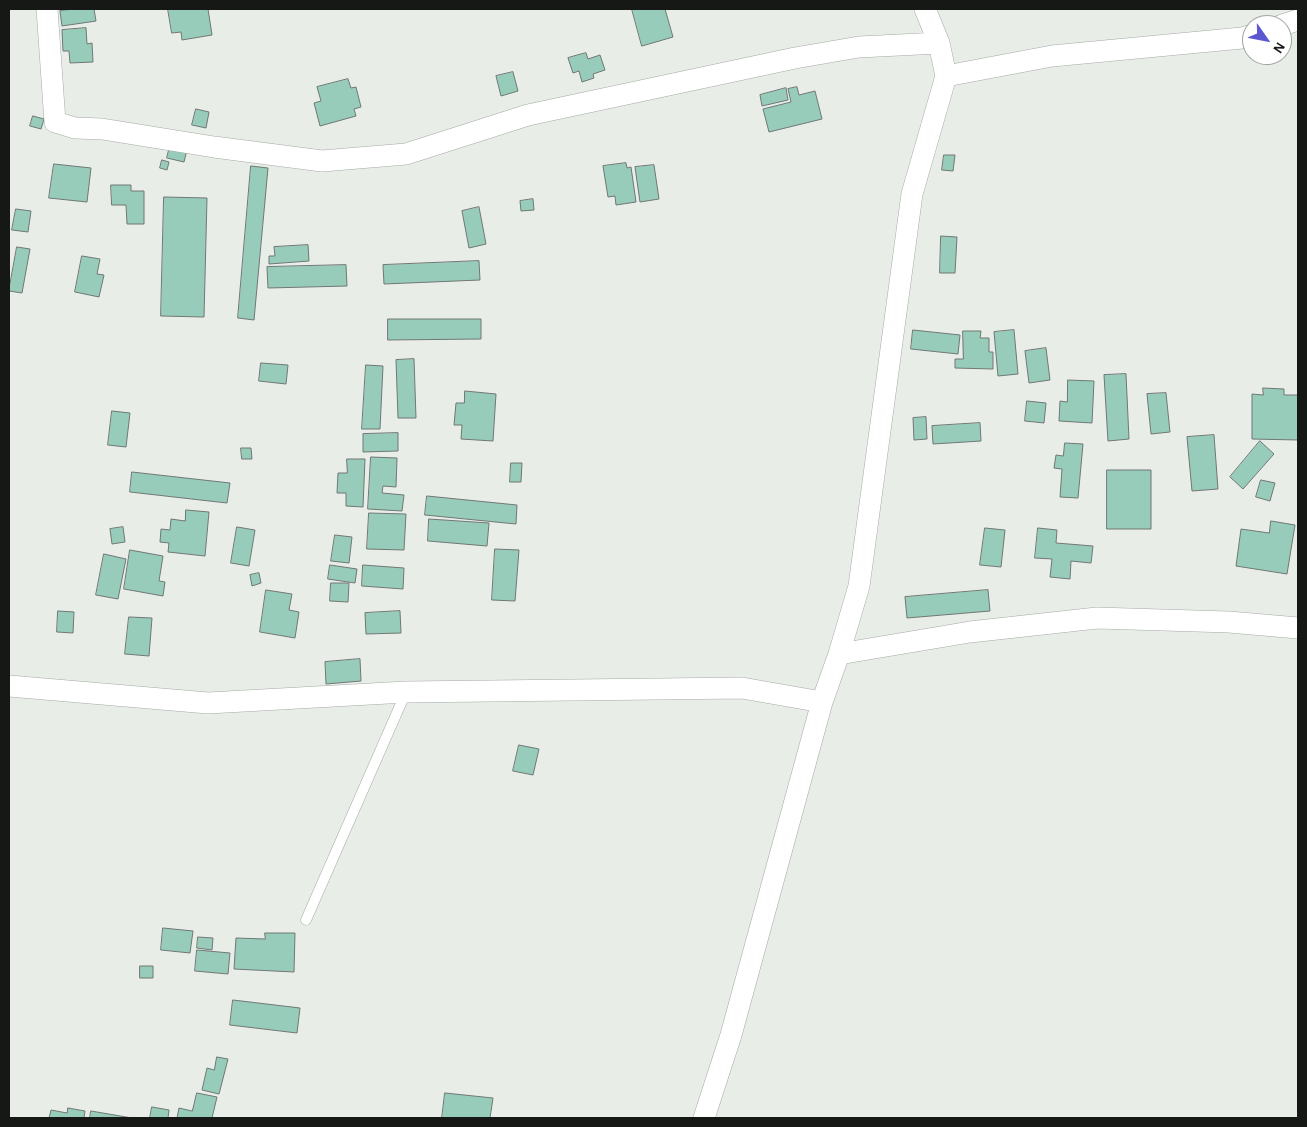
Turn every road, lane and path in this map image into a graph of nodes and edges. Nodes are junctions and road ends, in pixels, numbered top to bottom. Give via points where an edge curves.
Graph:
1 (47, 9) edge
2 (925, 9) edge
3 (1242, 38) edge
4 (939, 43) junction
5 (946, 76) junction
6 (1298, 628) edge
7 (839, 654) junction
8 (9, 686) edge
9 (406, 692) junction
10 (822, 702) junction
11 (306, 920) dead end
12 (704, 1118) edge

1 - 4 street via 55,122 75,128 102,129 322,161 406,154 528,115 795,58 860,47
2 - 4 street
3 - 5 street via 1052,56
4 - 5 street
5 - 7 street via 912,194 859,586
6 - 7 street via 1229,622 1097,618 970,632
7 - 10 street
8 - 9 street via 208,703
9 - 10 street via 742,688
9 - 11 lane
10 - 12 street via 731,1035

